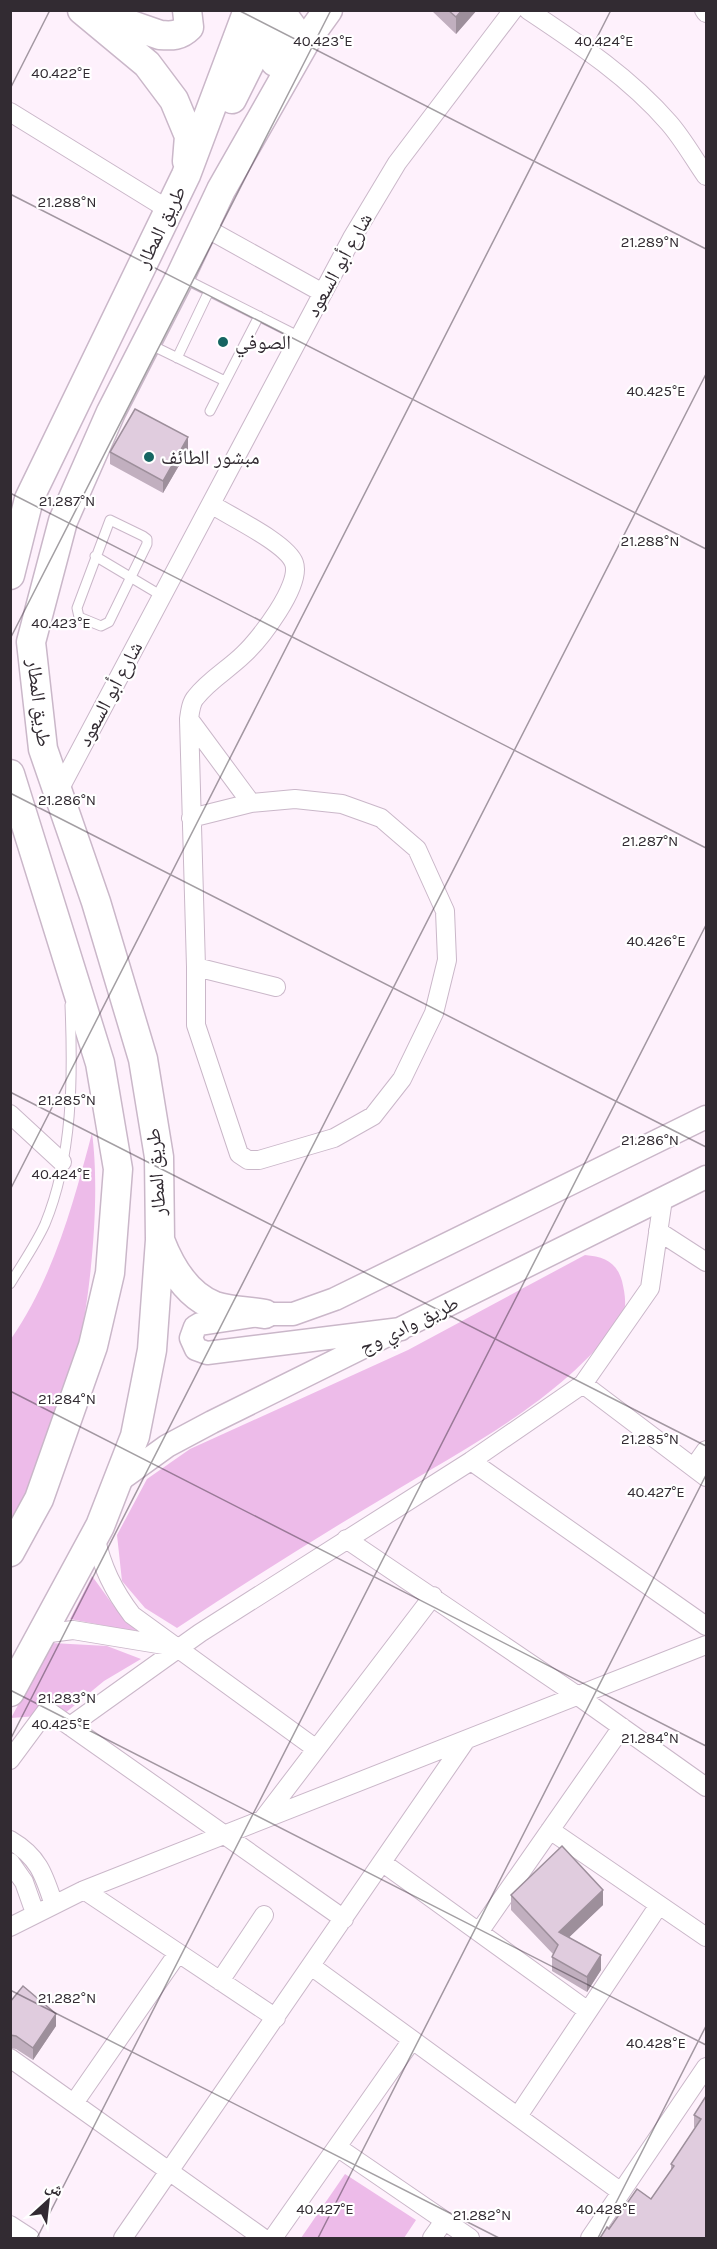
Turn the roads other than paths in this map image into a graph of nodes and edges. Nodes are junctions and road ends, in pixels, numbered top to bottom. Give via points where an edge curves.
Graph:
1 (82, 10) edge
2 (89, 10) edge
3 (188, 10) edge
4 (248, 10) edge
5 (328, 10) edge
6 (513, 10) edge
7 (528, 10) edge
8 (10, 112) edge
9 (186, 175) junction
10 (706, 176) edge
11 (221, 190) junction
12 (169, 210) junction
13 (204, 226) junction
14 (180, 277) junction
15 (209, 291) junction
16 (323, 293) junction
17 (259, 316) junction
18 (300, 337) junction
19 (146, 343) junction
20 (177, 358) junction
21 (225, 381) junction
22 (210, 411) dead end
23 (211, 504) junction
24 (95, 556) junction
25 (10, 575) edge
26 (131, 578) junction
27 (162, 596) junction
28 (189, 719) junction
29 (10, 774) edge
30 (58, 792) junction
31 (251, 803) junction
32 (191, 818) junction
33 (68, 963) junction
34 (195, 967) junction
35 (276, 987) dead end
36 (10, 1114) edge
37 (706, 1117) edge
38 (62, 1162) junction
39 (706, 1177) edge
40 (663, 1199) junction
41 (658, 1231) junction
42 (160, 1240) junction
43 (706, 1262) edge
44 (10, 1284) edge
45 (265, 1314) junction
46 (400, 1329) junction
47 (583, 1384) junction
48 (706, 1450) edge
49 (471, 1461) junction
50 (700, 1472) edge
51 (117, 1482) junction
52 (95, 1536) junction
53 (346, 1539) junction
54 (10, 1552) edge
55 (433, 1596) junction
56 (706, 1626) edge
57 (42, 1634) junction
58 (706, 1645) edge
59 (178, 1647) junction
60 (10, 1692) edge
61 (578, 1696) junction
62 (70, 1726) junction
63 (622, 1727) junction
64 (466, 1740) junction
65 (315, 1748) junction
66 (10, 1760) edge
67 (706, 1788) edge
68 (263, 1820) junction
69 (550, 1830) junction
70 (224, 1835) junction
71 (10, 1840) edge
72 (10, 1862) edge
73 (383, 1863) junction
74 (84, 1890) junction
75 (54, 1905) junction
76 (659, 1905) junction
77 (35, 1913) junction
78 (264, 1915) dead end
79 (344, 1919) junction
80 (10, 1927) edge
81 (478, 1932) junction
82 (706, 1937) edge
83 (178, 1953) junction
84 (311, 1966) junction
85 (220, 1981) junction
86 (588, 2011) junction
87 (276, 2018) junction
88 (412, 2040) junction
89 (10, 2058) edge
90 (706, 2067) edge
91 (74, 2103) junction
92 (518, 2116) junction
93 (337, 2147) junction
94 (169, 2172) junction
95 (621, 2192) junction
96 (444, 2221) junction
97 (123, 2238) edge
98 (263, 2238) edge
99 (273, 2238) edge
100 (432, 2238) edge
101 (470, 2238) edge
102 (590, 2238) edge

1 - 9 main road via 147,64 174,100 189,136
2 - 3 main road via 171,36 182,34 189,27
4 - 9 main road, طريق المطار
5 - 11 main road, طريق المطار via 305,42
6 - 16 street, شارع أبو السعود via 397,163
7 - 10 street via 632,85 670,124
8 - 12 street
9 - 11 main road, طريق المطار via 228,106 274,17 284,16 291,22 291,31 261,89
9 - 12 main road, طريق المطار
11 - 13 main road, طريق المطار
12 - 25 main road, طريق المطار via 29,499
13 - 14 main road, طريق المطار
13 - 16 street
14 - 15 lane
14 - 19 main road, طريق المطار
15 - 17 lane
15 - 20 lane
16 - 18 street, شارع أبو السعود
17 - 18 lane
17 - 21 lane
18 - 23 street, شارع أبو السعود
19 - 20 lane
19 - 30 main road, طريق المطار via 63,521 31,642 43,749
20 - 21 lane
21 - 22 lane
23 - 27 street, شارع أبو السعود
23 - 28 street via 282,548 294,563 294,578 264,631 193,699
24 - 26 lane
24 - 26 lane via 110,520 143,536 147,544
24 - 26 lane via 77,608 79,617 106,625
26 - 27 lane
27 - 30 street, شارع أبو السعود
28 - 31 street
28 - 32 street
29 - 33 main road, طريق المطار
30 - 42 main road, طريق المطار via 96,902 142,1059 159,1156
31 - 32 street
31 - 34 street via 296,799 342,804 381,818 417,849 445,910 447,960 434,1013 402,1079 374,1116 334,1138 248,1160 239,1154 204,1056 196,1025
32 - 34 street
33 - 38 lane via 72,1046 68,1141
33 - 54 main road, طريق المطار via 100,1063 118,1169 110,1273 93,1346 68,1419 39,1499
34 - 35 street
36 - 38 street
37 - 45 street via 335,1299 293,1314
38 - 44 lane via 45,1224
39 - 40 street, طريق وادي وج
40 - 41 street
40 - 46 street, طريق وادي وج
41 - 43 street
41 - 47 street via 650,1288
42 - 45 main road via 169,1264 195,1293 214,1306
42 - 51 main road via 152,1350 135,1436
45 - 46 street via 200,1324 192,1333 192,1344 207,1353
46 - 51 street, طريق وادي وج via 167,1446
47 - 49 street
47 - 50 street
48 - 50 street
49 - 53 street
49 - 56 street
51 - 52 main road
52 - 57 main road
52 - 59 street via 102,1563 119,1598 132,1615
53 - 55 street
53 - 59 street
55 - 61 street
55 - 65 street
57 - 59 street via 73,1630
57 - 60 main road
58 - 61 street
59 - 62 street
59 - 65 street
61 - 63 street
61 - 64 street
62 - 66 street via 47,1710
62 - 70 street
63 - 67 street
63 - 69 street
64 - 68 street
64 - 73 street
65 - 68 street
68 - 70 street
69 - 76 street
69 - 81 street
70 - 74 street
70 - 79 street
71 - 75 street via 28,1850 43,1874
72 - 77 street via 24,1881
73 - 79 street
73 - 81 street
74 - 75 street
74 - 83 street
75 - 77 street
76 - 82 street
76 - 86 street
77 - 80 street
78 - 85 street
79 - 84 street
81 - 86 street
83 - 85 street
83 - 91 street
84 - 87 street
84 - 88 street
85 - 87 street
86 - 92 street
87 - 94 street
88 - 92 street
88 - 93 street
89 - 91 street
90 - 95 street
91 - 94 street
92 - 95 street
93 - 96 street
93 - 99 street
94 - 97 street
94 - 98 street
95 - 102 street
96 - 100 street
96 - 101 street

